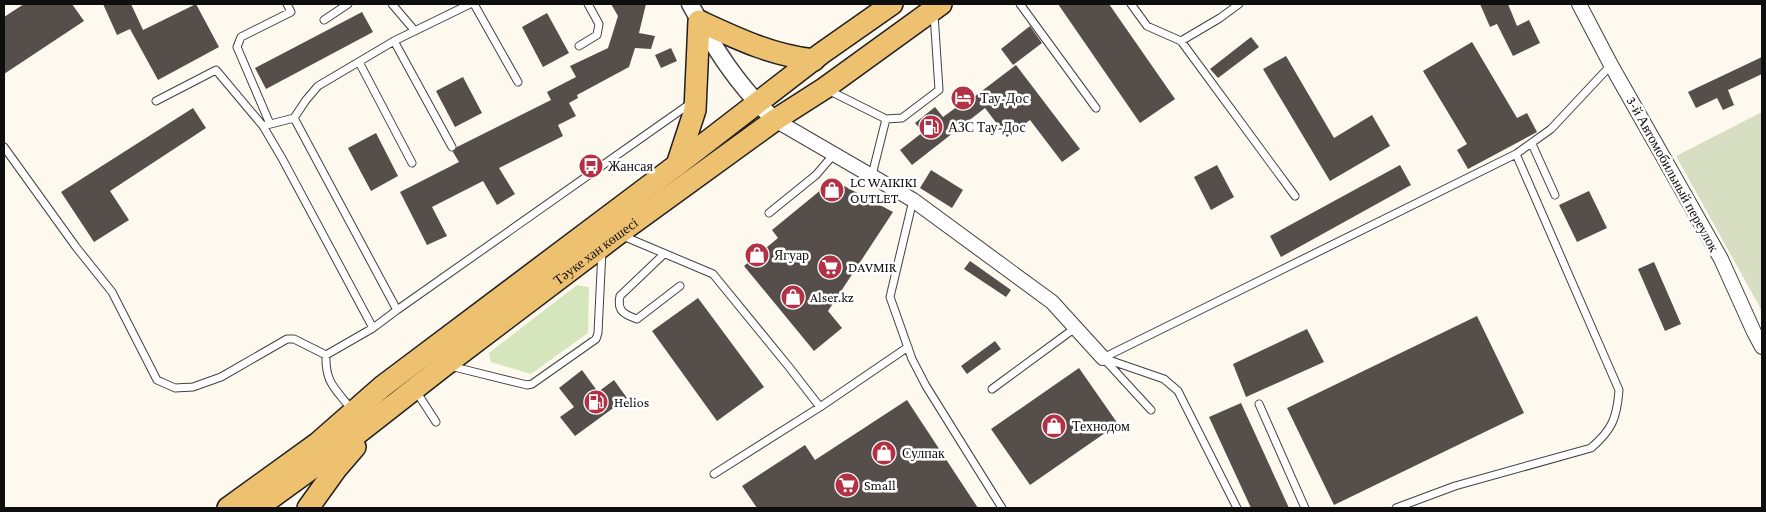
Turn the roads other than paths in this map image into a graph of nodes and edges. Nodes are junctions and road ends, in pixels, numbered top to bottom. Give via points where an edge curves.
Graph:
1 (287, 4) edge
2 (348, 4) edge
3 (392, 4) edge
4 (470, 4) edge
5 (474, 4) edge
6 (588, 4) edge
7 (892, 4) edge
8 (1020, 4) edge
9 (1130, 4) edge
10 (1240, 4) edge
11 (1579, 4) edge
12 (938, 6) edge
13 (695, 12) edge
14 (324, 20) dead end
15 (415, 31) junction
16 (1181, 40) junction
17 (394, 41) junction
18 (579, 46) dead end
19 (814, 60) junction
20 (359, 62) junction
21 (1611, 65) junction
22 (518, 82) dead end
23 (825, 88) junction
24 (696, 100) junction
25 (156, 102) dead end
26 (756, 104) junction
27 (1096, 108) dead end
28 (294, 118) junction
29 (886, 119) junction
30 (775, 120) junction
31 (267, 125) junction
32 (1532, 144) junction
33 (4, 147) edge
34 (452, 148) dead end
35 (834, 154) junction
36 (1516, 154) junction
37 (412, 163) dead end
38 (677, 166) junction
39 (872, 175) junction
40 (1555, 195) dead end
41 (1295, 196) dead end
42 (913, 200) junction
43 (769, 213) dead end
44 (610, 240) junction
45 (664, 254) junction
46 (680, 286) dead end
47 (397, 310) junction
48 (373, 328) junction
49 (1075, 328) junction
50 (1758, 329) edge
51 (908, 347) junction
52 (1762, 347) edge
53 (326, 355) junction
54 (1103, 358) junction
55 (444, 365) junction
56 (414, 388) junction
57 (992, 389) dead end
58 (1258, 404) dead end
59 (820, 407) junction
60 (390, 408) junction
61 (1151, 410) dead end
62 (354, 412) junction
63 (436, 422) dead end
64 (714, 474) dead end
65 (228, 508) edge
66 (257, 508) edge
67 (308, 508) edge
68 (1002, 508) edge
69 (1237, 508) edge
70 (1305, 508) edge
71 (1396, 508) edge

1 - 31 lane via 291,12 241,37 237,46
2 - 14 lane
3 - 15 lane
4 - 15 lane
5 - 22 lane
6 - 18 lane via 599,24 597,35
7 - 19 main road, Тәуке хан көшесі
8 - 27 lane
9 - 16 lane via 1147,26
10 - 16 lane
11 - 21 street, 3-й Автомобильный переулок
12 - 23 main road, Тәуке хан көшесі
12 - 29 lane via 939,90 902,118
13 - 19 main road via 752,45
13 - 24 main road
13 - 26 street via 736,79
15 - 17 lane
16 - 41 lane
17 - 20 lane
17 - 34 lane
19 - 26 main road, Тәуке хан көшесі
20 - 28 lane via 318,86
20 - 37 lane
21 - 32 lane via 1551,130
21 - 50 street, 3-й Автомобильный переулок
23 - 29 lane
23 - 30 main road, Тәуке хан көшесі
24 - 38 main road
24 - 47 lane
25 - 31 lane via 216,70
26 - 30 street
26 - 38 main road, Тәуке хан көшесі
28 - 31 lane
28 - 47 lane
29 - 39 lane
30 - 35 street
30 - 44 main road, Тәуке хан көшесі
31 - 48 lane
32 - 36 lane
32 - 40 lane
33 - 53 lane via 112,292 158,380 175,388 193,387 221,377 287,340 294,339
35 - 39 street
35 - 43 lane via 816,175
36 - 54 lane
36 - 71 lane via 1619,390 1614,421 1604,437 1591,448 1455,486
38 - 62 main road, Тәуке хан көшесі via 383,386
39 - 42 street
42 - 49 street via 1052,302
42 - 51 lane via 890,297
44 - 45 lane
44 - 55 main road, Тәуке хан көшесі
44 - 55 lane via 596,339 527,385
45 - 46 lane via 620,296 618,304 622,311 637,320
45 - 59 lane via 713,274
47 - 48 lane
48 - 53 lane
49 - 54 street
49 - 57 lane
50 - 52 street, 3-й Автомобильный переулок
51 - 59 lane
51 - 68 lane via 926,386
53 - 62 lane via 329,380
54 - 61 lane
54 - 69 lane via 1164,379 1178,391
55 - 56 main road, Тәуке хан көшесі
56 - 60 main road, Тәуке хан көшесі
56 - 63 lane
58 - 70 lane
59 - 64 lane
60 - 66 main road, Тәуке хан көшесі
60 - 67 main road via 336,469
62 - 65 main road, Тәуке хан көшесі via 318,443

